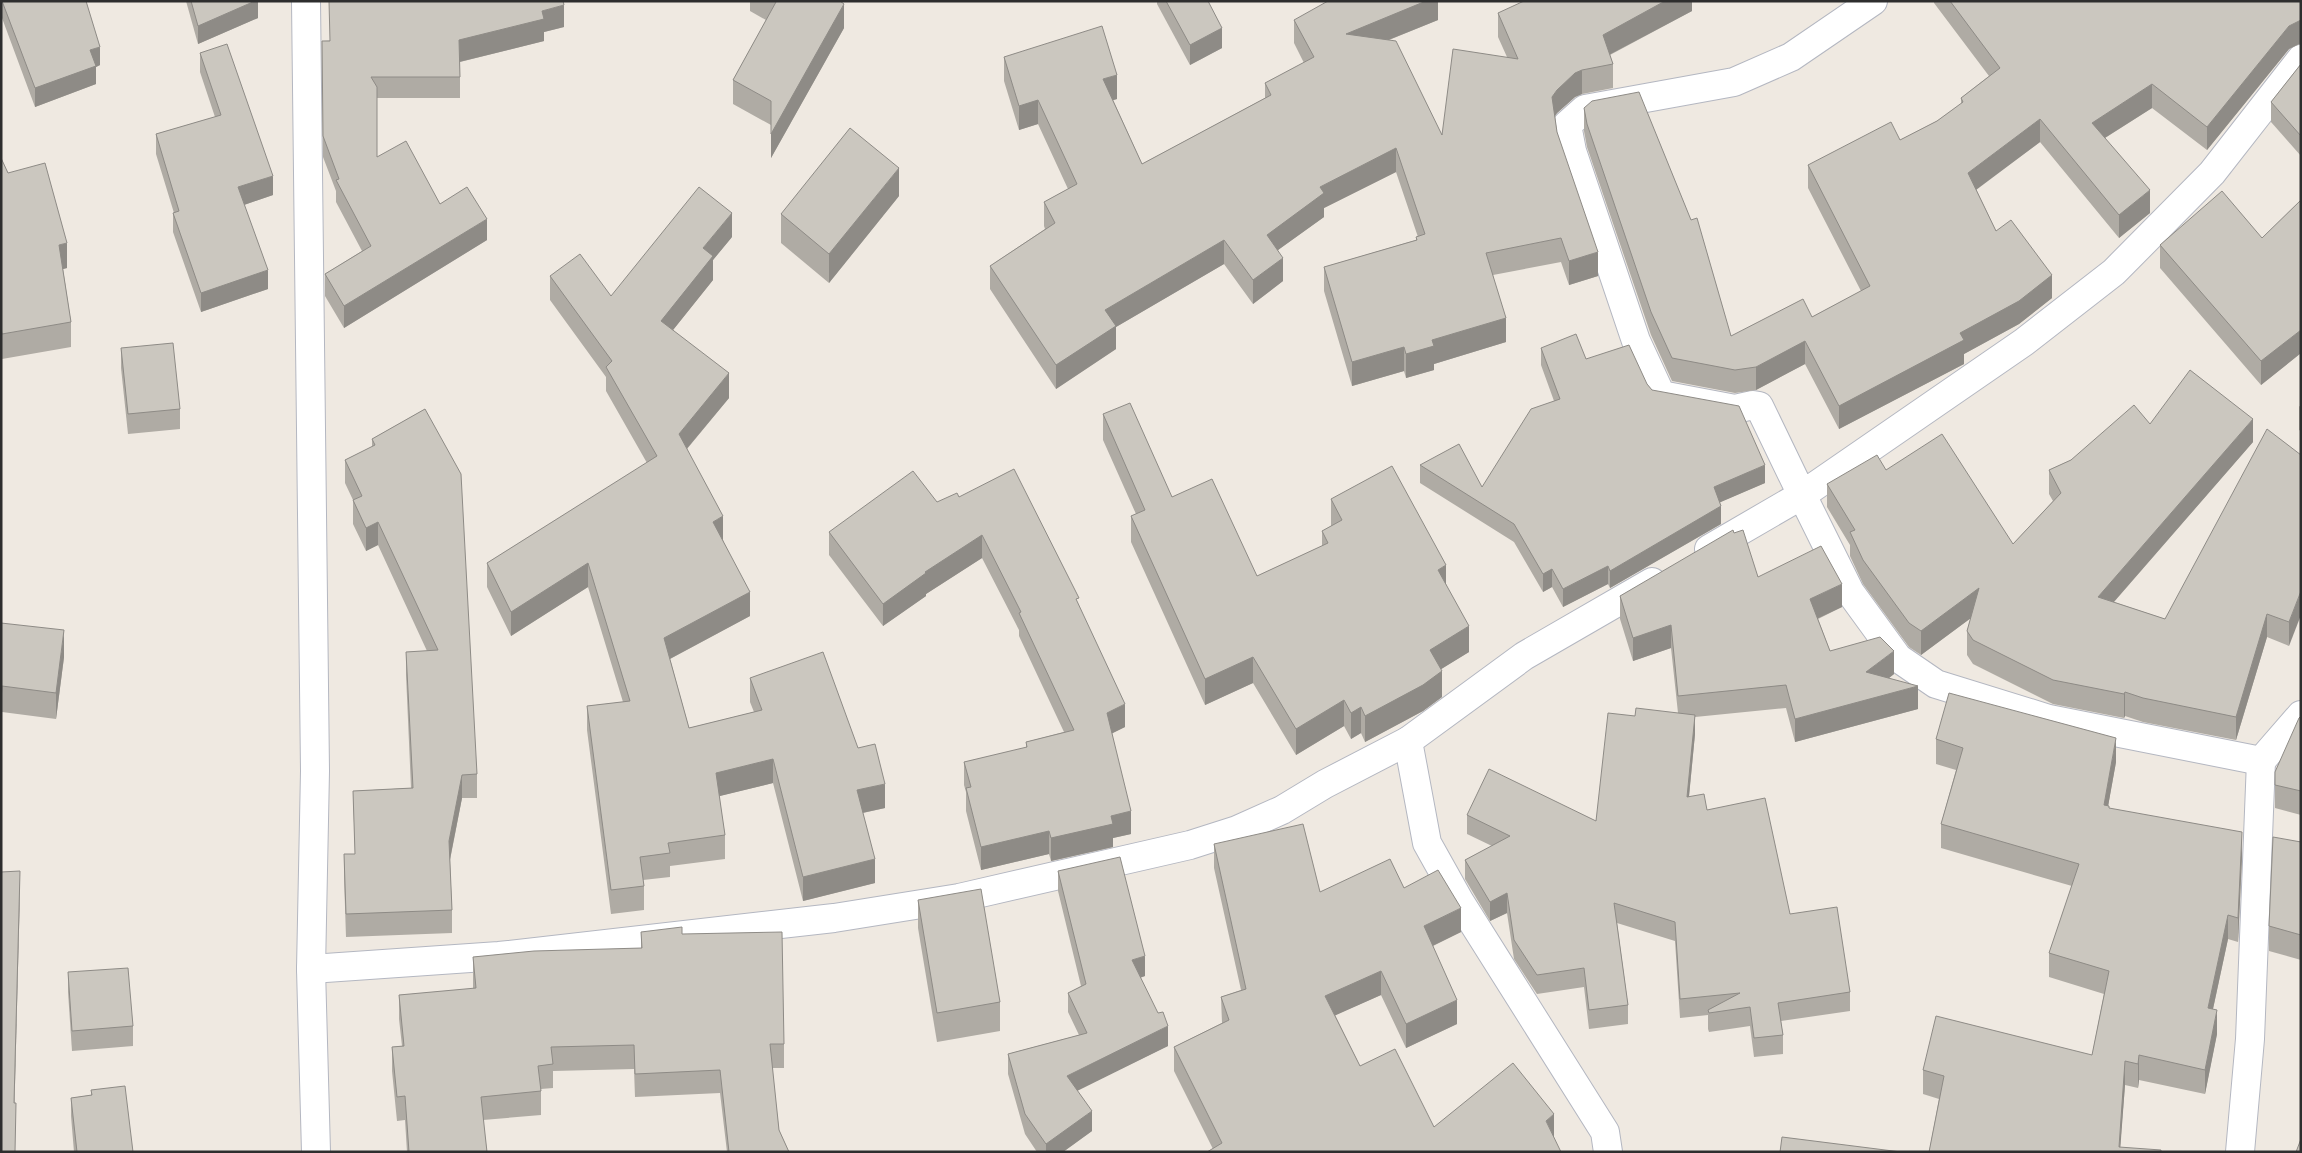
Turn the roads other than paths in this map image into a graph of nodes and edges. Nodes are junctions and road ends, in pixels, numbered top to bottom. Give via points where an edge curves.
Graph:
1 (306, 1) edge
2 (1872, 1) edge
3 (2301, 59) edge
4 (1802, 496) junction
5 (2301, 715) edge
6 (1408, 741) junction
7 (2261, 761) junction
8 (311, 969) junction
9 (316, 1152) edge
10 (1608, 1152) edge
11 (2240, 1152) edge

1 - 8 street via 315,771
2 - 4 street via 1791,57 1734,82 1584,109 1567,125 1572,151 1636,341 1661,394 1735,409 1760,406
3 - 4 street via 2212,173 2114,272 2024,342
4 - 6 street via 1524,656
4 - 7 street via 1850,592 1898,658 1936,684 2049,718
5 - 7 street
6 - 8 street via 1282,810 1236,830 1190,845 959,898 834,918 499,956
6 - 10 street via 1427,844 1605,1132
7 - 11 street via 2250,1039
8 - 9 street

